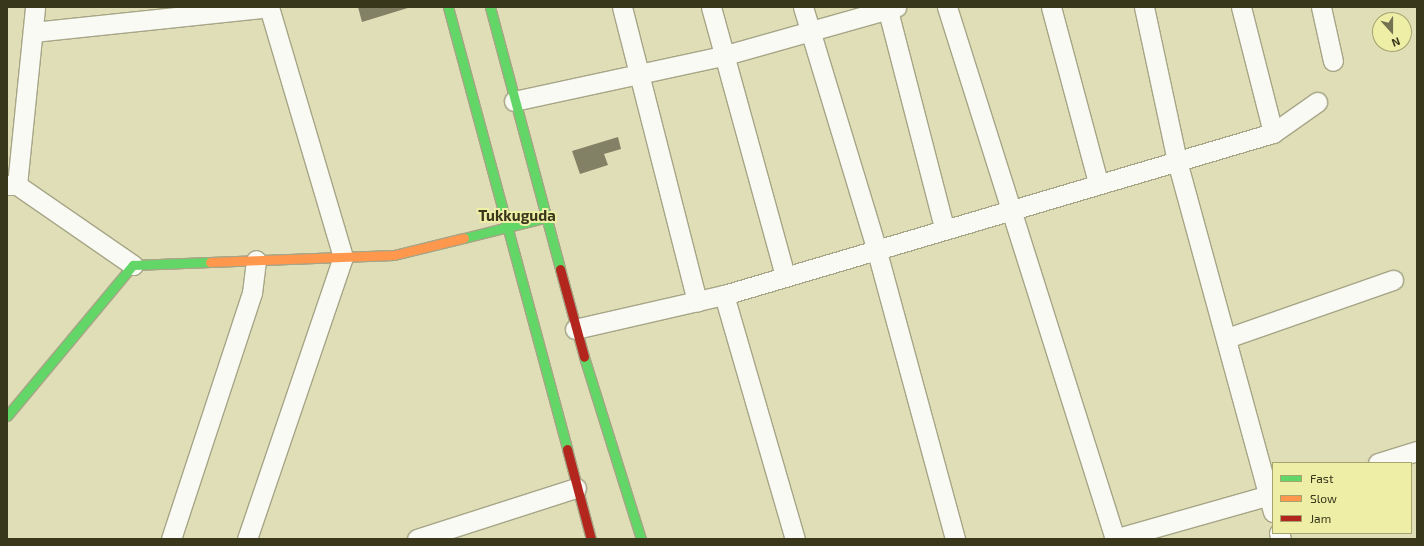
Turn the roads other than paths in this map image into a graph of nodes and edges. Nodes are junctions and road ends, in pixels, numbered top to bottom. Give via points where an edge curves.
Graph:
1 (35, 7) edge
2 (269, 7) edge
3 (448, 7) edge
4 (490, 7) edge
5 (622, 7) edge
6 (711, 7) edge
7 (803, 7) edge
8 (947, 7) edge
9 (1051, 7) edge
10 (1144, 7) edge
11 (1241, 7) edge
12 (1321, 7) edge
13 (891, 8) edge
14 (33, 32) junction
15 (809, 32) junction
16 (722, 56) junction
17 (1333, 60) dead end
18 (638, 75) junction
19 (514, 101) junction
20 (1317, 102) dead end
21 (1274, 133) junction
22 (1177, 161) junction
23 (1098, 182) junction
24 (12, 185) edge
25 (1008, 209) junction
26 (548, 217) junction
27 (507, 225) junction
28 (944, 228) junction
29 (876, 248) junction
30 (343, 257) junction
31 (256, 260) junction
32 (132, 265) junction
33 (785, 276) junction
34 (1393, 280) dead end
35 (724, 295) junction
36 (697, 302) junction
37 (575, 329) junction
38 (1227, 338) junction
39 (7, 415) edge
40 (1417, 451) edge
41 (1381, 462) edge
42 (576, 488) junction
43 (1271, 500) edge
44 (171, 539) edge
45 (247, 539) edge
46 (417, 539) edge
47 (591, 539) edge
48 (641, 539) edge
49 (795, 539) edge
50 (955, 539) edge
51 (1114, 539) edge

1 - 14 street
2 - 14 street
2 - 30 street
3 - 27 main road
4 - 19 main road
5 - 18 street
6 - 16 street
7 - 15 street
8 - 25 street
9 - 23 street
10 - 22 street
11 - 21 street
12 - 17 street
13 - 15 street
13 - 28 street
14 - 24 street
15 - 16 street
15 - 29 street
16 - 18 street
16 - 33 street
18 - 19 street
18 - 36 street
19 - 26 main road
20 - 21 street
21 - 22 street
22 - 23 street
22 - 38 street
23 - 25 street
24 - 32 street
25 - 28 street
25 - 51 street
26 - 27 main road
26 - 37 main road
27 - 30 main road via 394,255
27 - 42 main road
28 - 29 street
29 - 33 street
29 - 50 street
30 - 31 main road
30 - 45 street
31 - 32 main road
31 - 44 street via 252,293
32 - 39 main road
33 - 35 street
34 - 38 street
35 - 36 street
35 - 49 street
36 - 37 street
37 - 48 main road
38 - 43 street
40 - 41 street
42 - 46 street
42 - 47 main road
43 - 51 street

